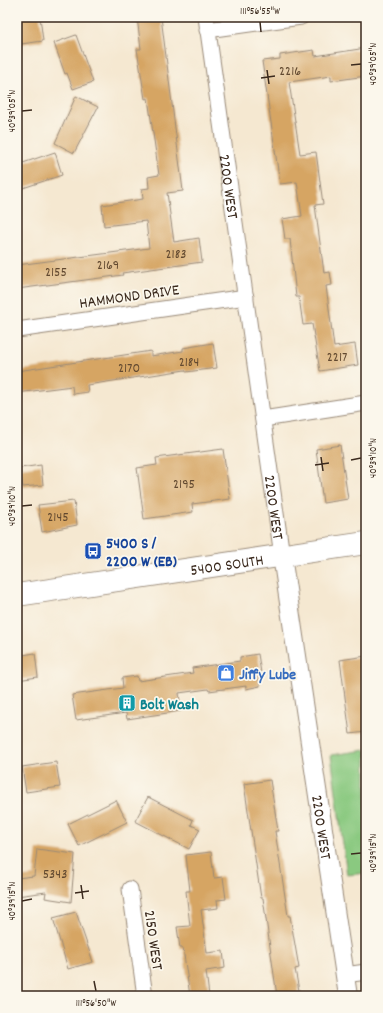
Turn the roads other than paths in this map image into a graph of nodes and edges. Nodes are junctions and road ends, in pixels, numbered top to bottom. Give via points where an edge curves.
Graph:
1 (301, 17) edge
2 (206, 23) edge
3 (246, 297) junction
4 (17, 330) edge
5 (366, 403) edge
6 (263, 419) junction
7 (366, 543) edge
8 (282, 556) junction
9 (17, 595) edge
10 (130, 889) dead end
11 (366, 972) edge
12 (344, 975) junction
13 (145, 996) edge
14 (348, 996) edge

1 - 2 street
2 - 3 street, 2200 WEST
3 - 4 street, HAMMOND DRIVE
3 - 6 street, 2200 WEST
5 - 6 street
6 - 8 street, 2200 WEST
7 - 8 main road, 5400 SOUTH
8 - 9 main road, 5400 SOUTH
8 - 12 street, 2200 WEST
10 - 13 street, 2150 WEST
11 - 12 street
12 - 14 street, 2200 WEST

